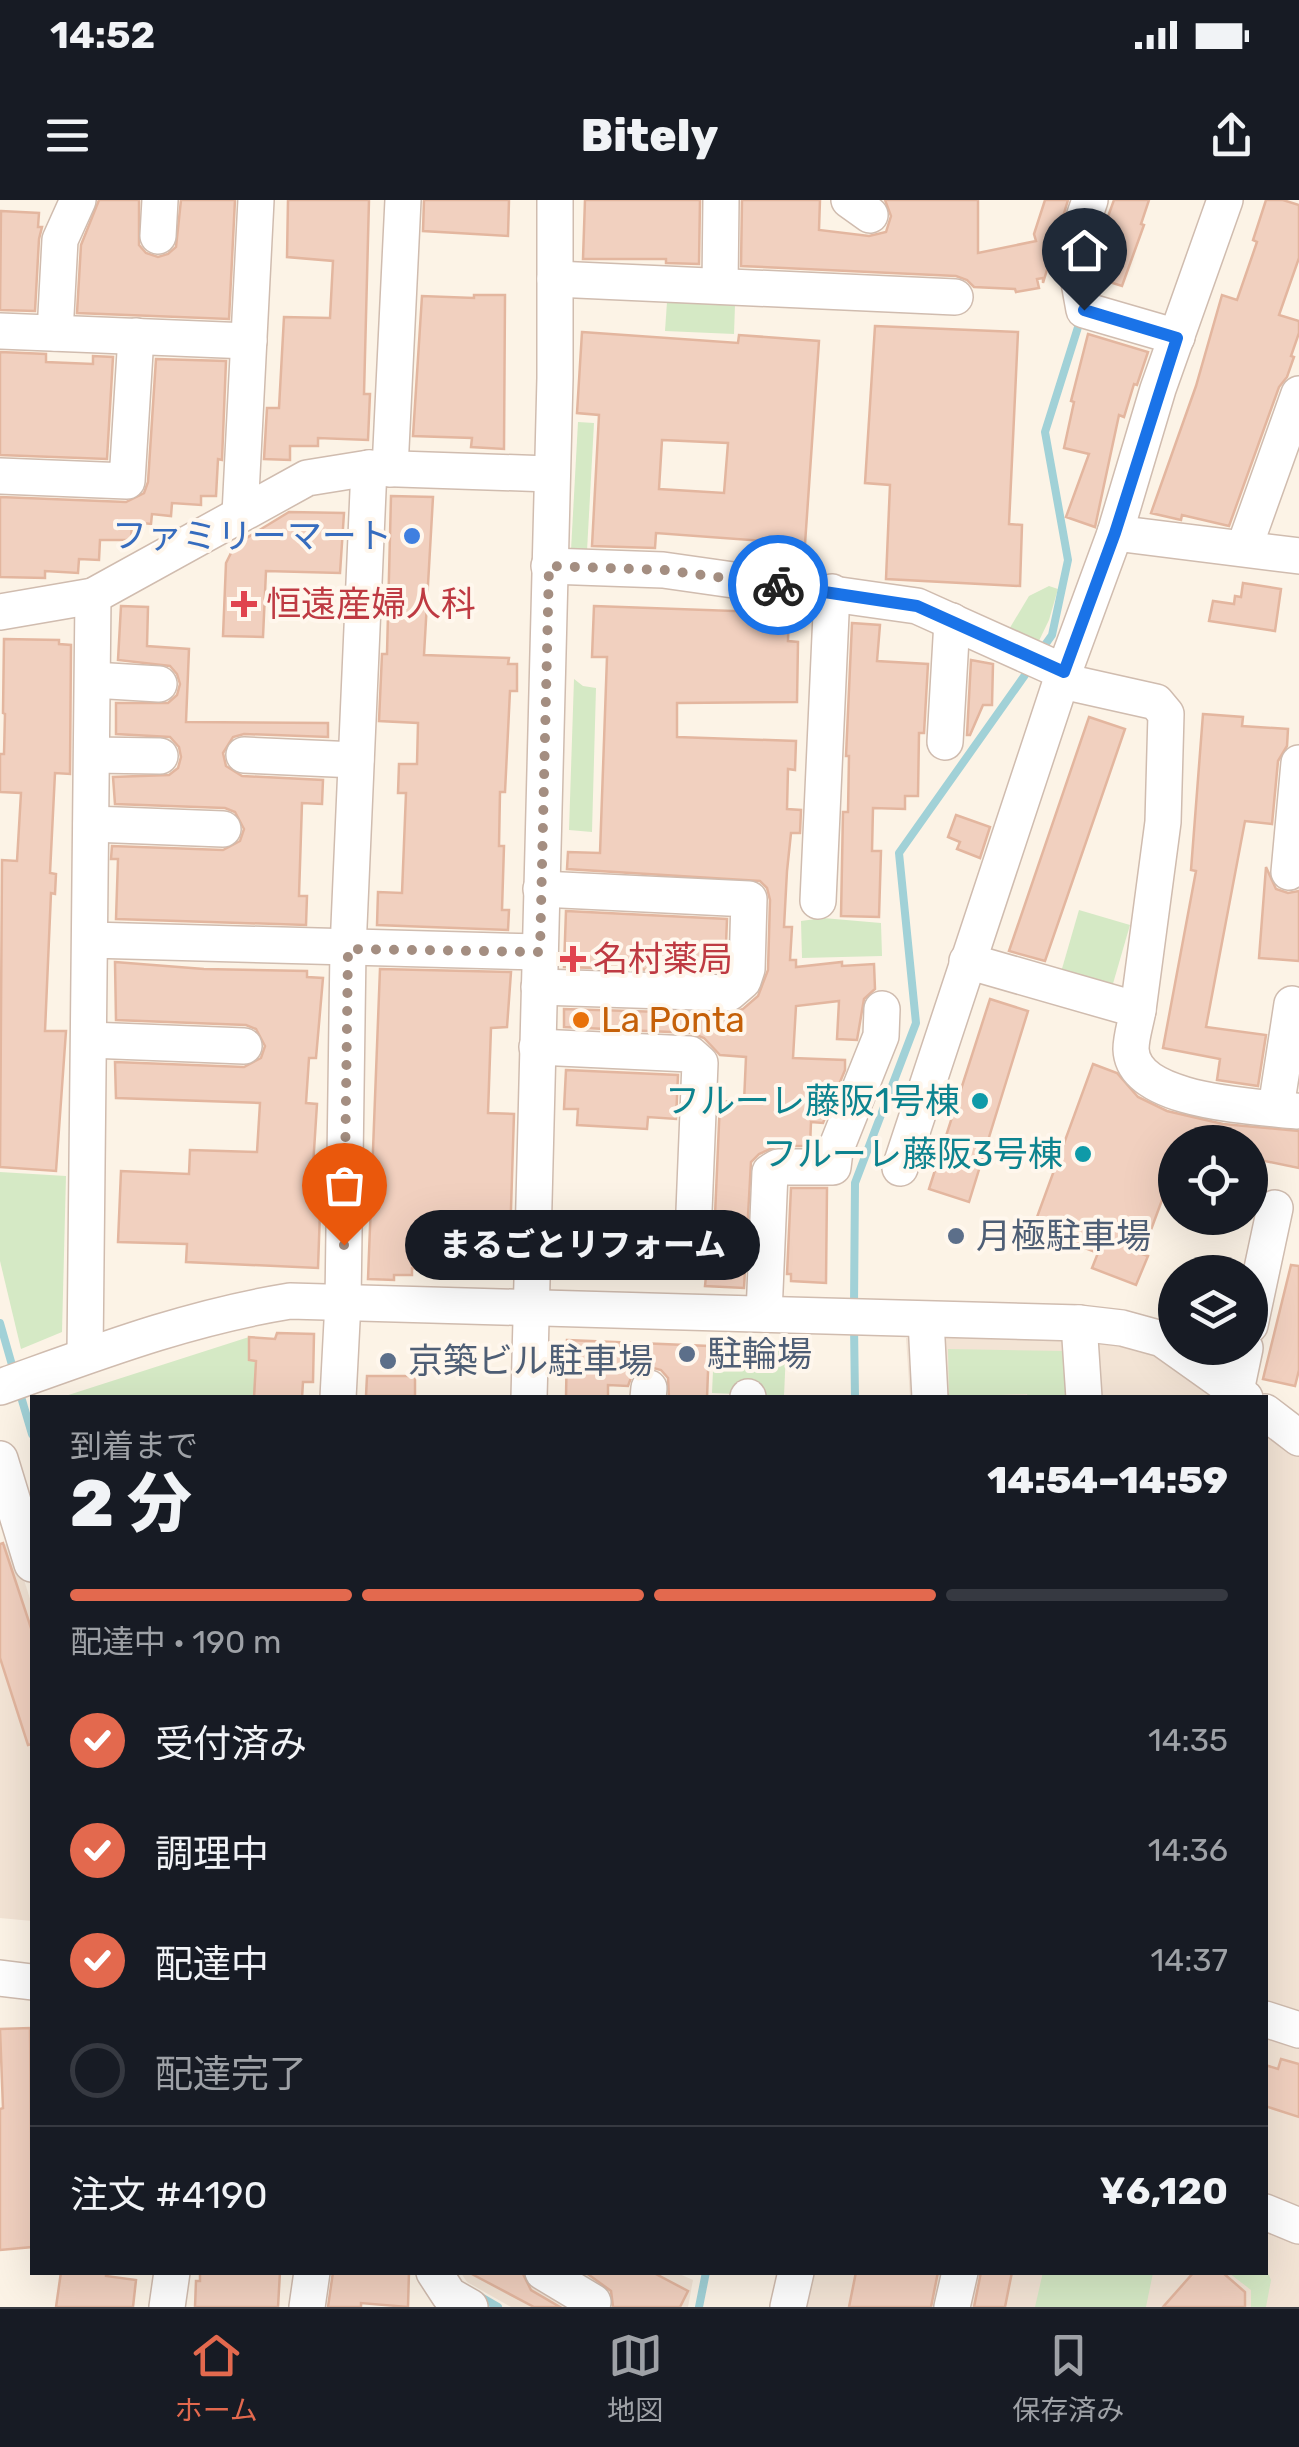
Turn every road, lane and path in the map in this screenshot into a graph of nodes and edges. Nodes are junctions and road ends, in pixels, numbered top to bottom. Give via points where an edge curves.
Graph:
1 (78, 200) edge
2 (160, 200) edge
3 (256, 200) edge
4 (403, 200) edge
5 (555, 200) edge
6 (720, 200) edge
7 (1090, 200) edge
8 (1226, 200) edge
9 (158, 236) dead end
10 (555, 279) junction
11 (720, 286) junction
12 (955, 296) dead end
13 (0, 331) edge
14 (55, 333) junction
15 (136, 336) junction
16 (1177, 338) junction
17 (249, 341) junction
18 (1299, 394) edge
19 (379, 468) junction
20 (550, 474) junction
21 (0, 476) edge
22 (240, 514) junction
23 (1115, 533) junction
24 (1244, 548) junction
25 (1299, 556) edge
26 (549, 566) junction
27 (832, 592) junction
28 (93, 596) junction
29 (0, 612) edge
30 (952, 621) junction
31 (1050, 668) junction
32 (92, 680) junction
33 (159, 684) dead end
34 (945, 742) dead end
35 (92, 755) junction
36 (244, 755) dead end
37 (160, 756) dead end
38 (356, 760) junction
39 (1299, 763) edge
40 (91, 824) junction
41 (223, 829) dead end
42 (1289, 872) dead end
43 (541, 890) junction
44 (818, 900) dead end
45 (90, 940) junction
46 (348, 949) junction
47 (966, 962) junction
48 (539, 970) junction
49 (1292, 1004) dead end
50 (882, 1010) dead end
51 (1138, 1010) junction
52 (89, 1040) junction
53 (244, 1046) dead end
54 (537, 1047) junction
55 (900, 1168) dead end
56 (1275, 1208) dead end
57 (1265, 1255) edge
58 (692, 1260) dead end
59 (343, 1302) junction
60 (530, 1306) junction
61 (764, 1314) junction
62 (926, 1320) junction
63 (1079, 1323) junction
64 (86, 1354) junction
65 (1234, 1365) edge
66 (13, 1382) edge
67 (1220, 1388) edge
68 (338, 1395) edge
69 (529, 1395) edge
70 (930, 1395) edge
71 (1084, 1395) edge
72 (1268, 1414) edge
73 (1299, 1438) edge
74 (0, 1459) edge
75 (10, 1527) edge
76 (30, 1561) edge
77 (0, 1978) edge
78 (30, 1982) edge
79 (1268, 2020) edge
80 (1299, 2030) edge
81 (1268, 2213) edge
82 (1299, 2226) edge
83 (172, 2275) edge
84 (312, 2275) edge
85 (549, 2275) edge
86 (795, 2275) edge
87 (959, 2275) edge
88 (595, 2305) edge
89 (167, 2307) edge
90 (307, 2307) edge
91 (788, 2307) edge
92 (952, 2307) edge

1 - 14 street via 60,240
2 - 9 street
3 - 17 street
4 - 19 street
5 - 10 street
6 - 11 street
7 - 16 street via 1073,249 1084,310
8 - 16 street
10 - 11 street
10 - 20 street
11 - 12 street
13 - 14 street
14 - 15 street
15 - 17 street
15 - 21 street via 127,480
16 - 23 street
17 - 22 street
18 - 24 street
19 - 20 street
19 - 22 street via 306,478
19 - 38 street
20 - 26 street
22 - 28 street
23 - 24 street
23 - 31 street
24 - 25 street
26 - 27 street via 664,570
26 - 43 street
27 - 30 street via 917,606
27 - 44 street
28 - 29 street
28 - 32 street
30 - 31 street
30 - 34 street
31 - 47 street
31 - 51 street via 1156,702 1166,714 1154,908
32 - 33 street
32 - 35 street
35 - 37 street
35 - 40 street
36 - 38 street
38 - 46 street
39 - 42 street
40 - 41 street
40 - 45 street
43 - 48 street
43 - 48 street via 749,899 747,969 728,993
45 - 46 street
45 - 52 street
46 - 48 street
46 - 59 street
47 - 51 street
47 - 55 street
48 - 54 street
49 - 51 street via 1286,1110 1161,1088 1131,1052
50 - 61 street via 880,1036 863,1057 833,1167 770,1172
52 - 53 street
52 - 64 street
54 - 58 street via 690,1054 700,1063
54 - 60 street
56 - 57 street
59 - 60 street
59 - 64 street via 290,1300 233,1310
59 - 68 street
60 - 61 street
60 - 69 street
61 - 62 street
62 - 63 street
62 - 70 street
63 - 67 street via 1162,1339
63 - 71 street
64 - 66 street
65 - 67 street
72 - 73 street
74 - 75 street
75 - 76 street
77 - 78 street
79 - 80 street
81 - 82 street
83 - 89 street
84 - 90 street
85 - 88 street
86 - 91 street
87 - 92 street

